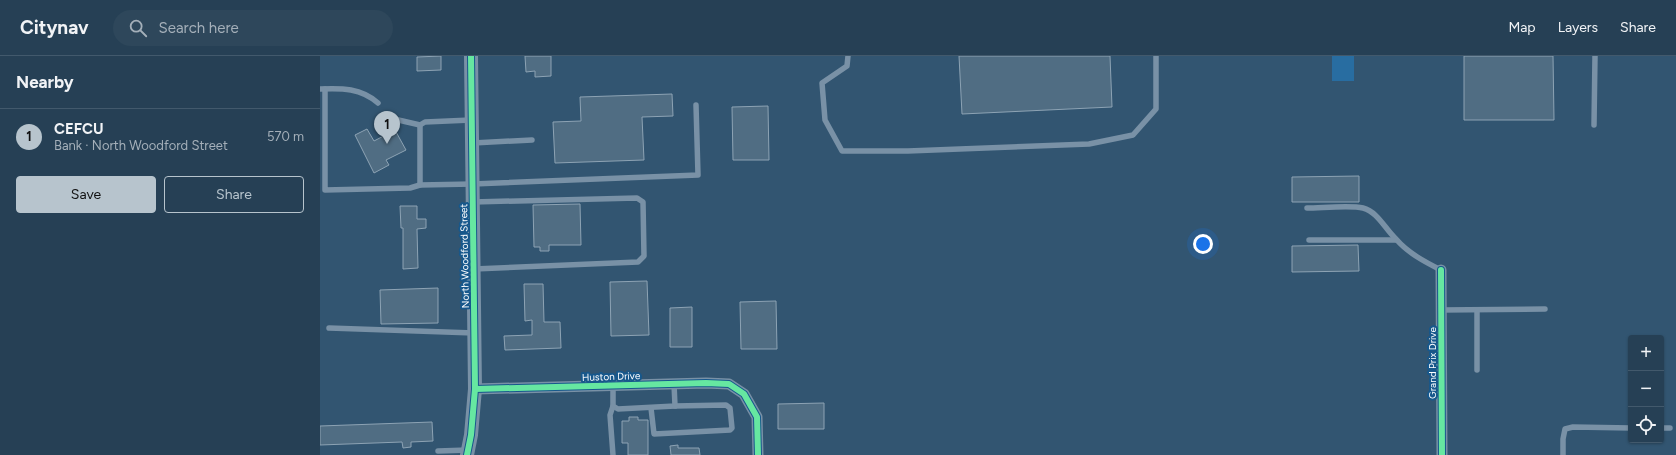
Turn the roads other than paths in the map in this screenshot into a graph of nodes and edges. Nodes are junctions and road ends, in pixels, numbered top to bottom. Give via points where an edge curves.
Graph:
1 (471, 56) edge
2 (848, 56) edge
3 (1156, 56) edge
4 (1595, 56) edge
5 (322, 89) edge
6 (378, 103) dead end
7 (696, 105) dead end
8 (386, 114) dead end
9 (472, 120) junction
10 (420, 125) junction
11 (1594, 125) dead end
12 (532, 140) dead end
13 (472, 143) junction
14 (473, 184) junction
15 (420, 185) junction
16 (322, 190) edge
17 (473, 202) junction
18 (1307, 208) dead end
19 (1309, 240) dead end
20 (1396, 240) junction
21 (474, 269) junction
22 (1441, 270) joint
23 (1545, 309) dead end
24 (1441, 310) junction
25 (1477, 310) junction
26 (329, 328) dead end
27 (474, 333) junction
28 (1477, 370) dead end
29 (674, 384) junction
30 (613, 386) junction
31 (475, 389) junction
32 (613, 406) junction
33 (675, 406) junction
34 (651, 408) junction
35 (1628, 428) edge
36 (1664, 428) edge
37 (1670, 428) dead end
38 (438, 451) dead end
39 (468, 453) edge
40 (613, 455) edge
41 (758, 455) edge
42 (1442, 455) edge
43 (1563, 455) edge

1 - 9 street, North Woodford Street
2 - 3 lane via 847,66 822,83 825,120 842,151 1089,144 1133,135 1156,109
4 - 11 lane
5 - 6 lane via 360,91
5 - 16 lane
7 - 14 lane via 698,175
8 - 10 lane via 394,120
9 - 10 lane via 425,122
9 - 13 street, North Woodford Street
10 - 15 lane
12 - 13 lane
13 - 14 street, North Woodford Street
14 - 15 lane
14 - 17 street, North Woodford Street
15 - 16 lane via 410,188
17 - 21 street, North Woodford Street
17 - 21 lane via 637,198 643,202 644,248 644,256 638,262
18 - 20 lane via 1362,208 1383,222
19 - 20 lane
20 - 22 lane via 1420,259
21 - 27 street, North Woodford Street
22 - 24 street, Grand Prix Drive
23 - 25 lane
24 - 25 lane
24 - 42 street, Grand Prix Drive
25 - 28 lane
26 - 27 lane
27 - 31 street, North Woodford Street
29 - 30 street, Huston Drive
29 - 33 lane
29 - 41 street, Huston Drive via 730,384 744,394 757,417
30 - 31 street, Huston Drive
30 - 32 lane
31 - 39 street, North Woodford Street
32 - 34 lane via 618,409
32 - 40 lane via 610,415
33 - 34 lane
33 - 34 lane via 726,405 730,408 732,428 654,434
35 - 43 lane via 1565,429
36 - 37 lane
38 - 39 lane

